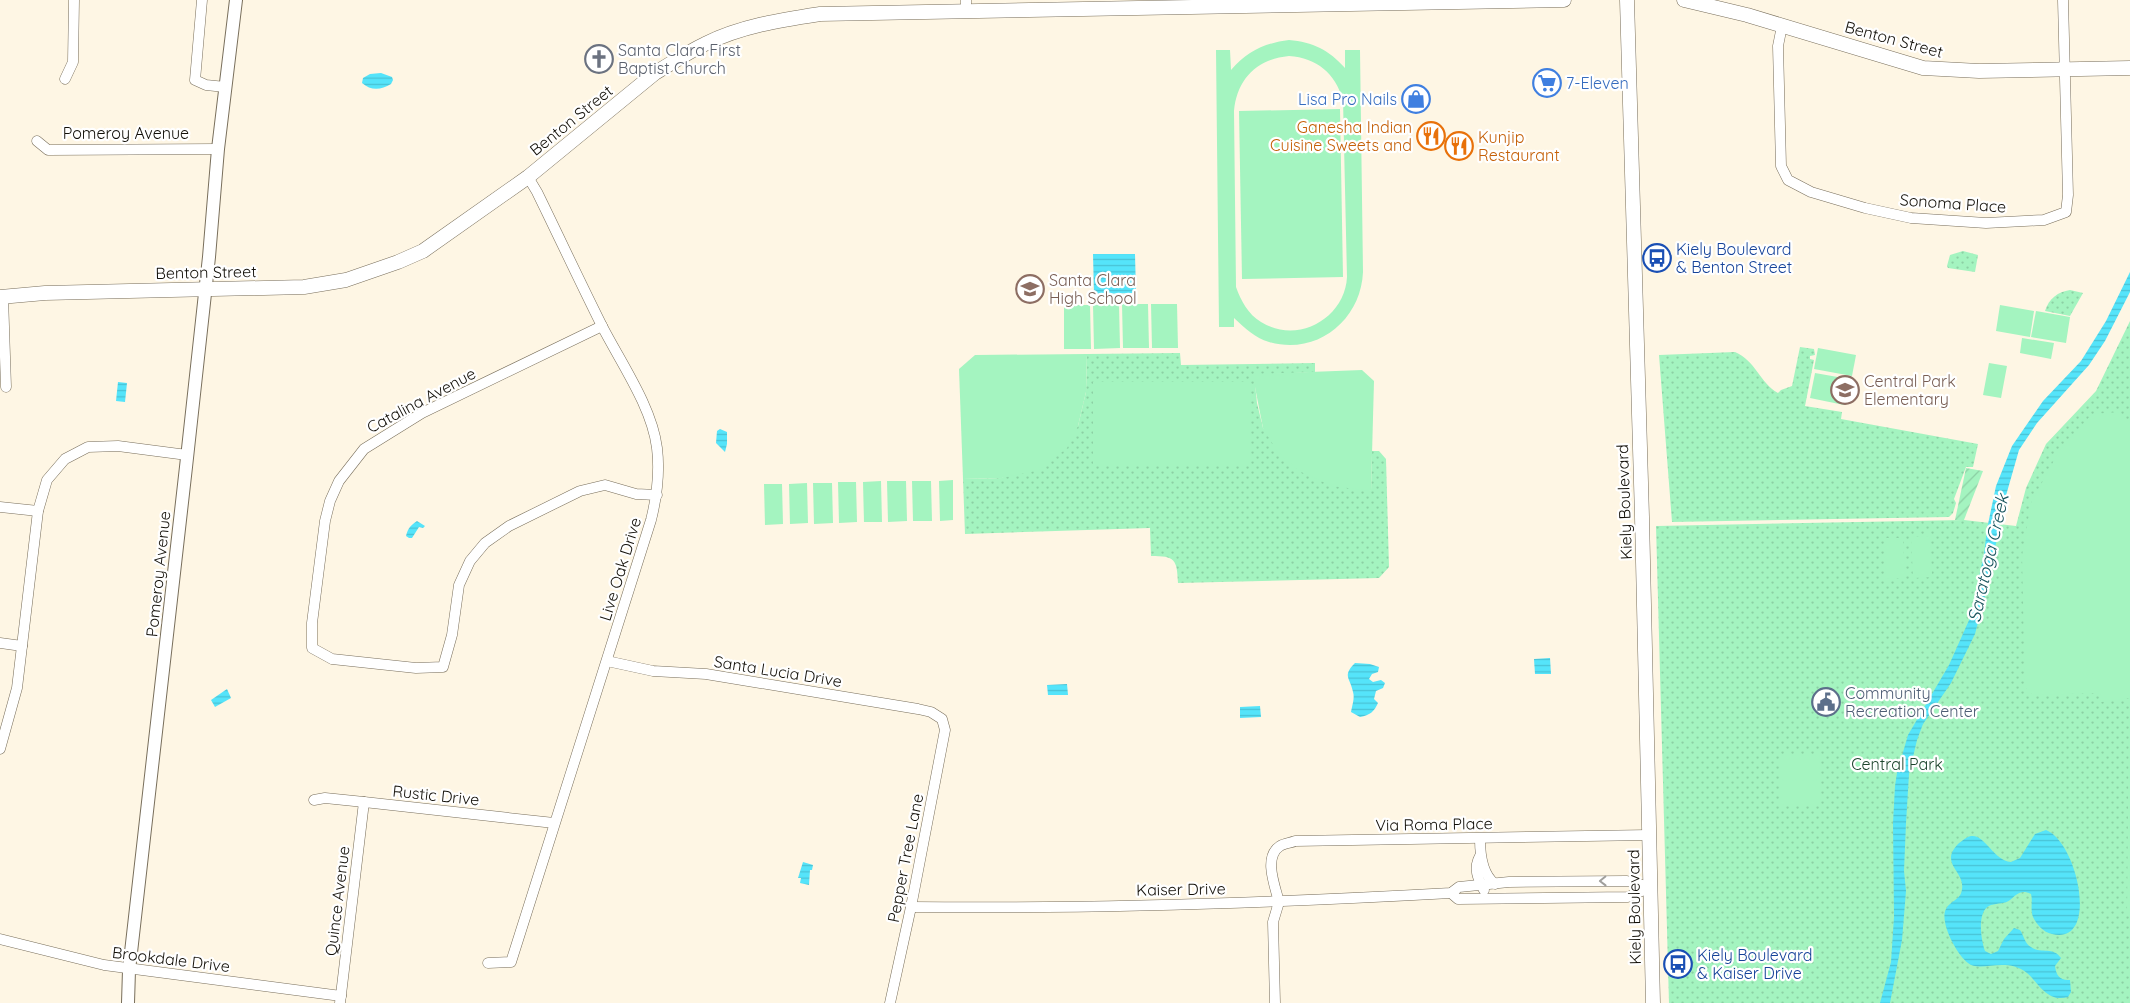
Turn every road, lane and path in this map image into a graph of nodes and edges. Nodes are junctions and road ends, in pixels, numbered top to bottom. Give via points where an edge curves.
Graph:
1 (74, 0) edge
2 (202, 0) edge
3 (236, 0) edge
4 (1564, 0) edge
5 (1627, 0) edge
6 (1684, 0) edge
7 (2063, 0) edge
8 (966, 6) edge
9 (1782, 26) junction
10 (2130, 68) edge
11 (2064, 70) junction
12 (65, 80) dead end
13 (225, 87) junction
14 (37, 141) dead end
15 (218, 149) junction
16 (528, 177) junction
17 (204, 289) junction
18 (2, 297) edge
19 (602, 326) junction
20 (6, 388) dead end
21 (187, 454) junction
22 (657, 495) junction
23 (0, 507) edge
24 (38, 511) junction
25 (0, 643) edge
26 (22, 646) junction
27 (607, 661) junction
28 (942, 718) joint
29 (0, 749) edge
30 (314, 800) dead end
31 (364, 802) junction
32 (554, 823) junction
33 (1649, 835) junction
34 (1480, 839) junction
35 (1480, 856) junction
36 (1495, 884) junction
37 (1482, 885) junction
38 (1651, 887) junction
39 (1451, 893) junction
40 (1490, 898) junction
41 (1279, 902) junction
42 (911, 907) junction
43 (0, 939) edge
44 (488, 963) dead end
45 (129, 970) junction
46 (341, 999) edge
47 (128, 1003) edge
48 (890, 1003) edge
49 (1275, 1003) edge
50 (1652, 1003) edge

1 - 12 street via 73,62
2 - 13 street via 195,80
3 - 13 street, Pomeroy Avenue
4 - 8 main road, Benton Street
5 - 33 main road, Kiely Boulevard
6 - 9 main road, Benton Street
7 - 11 street, Sonoma Place
8 - 16 main road, Benton Street via 820,14 759,25 706,43 655,73
9 - 11 main road, Benton Street via 1923,68
9 - 11 street, Sonoma Place via 1778,48 1783,174 1811,192 1911,218 1986,223 2044,220 2066,212
10 - 11 main road, Benton Street
13 - 15 street, Pomeroy Avenue
14 - 15 street, Pomeroy Avenue via 48,150
15 - 17 street, Pomeroy Avenue
16 - 17 main road, Benton Street via 423,251 374,271 304,287
16 - 19 street, Live Oak Drive
17 - 18 main road, Benton Street
17 - 21 street, Pomeroy Avenue
18 - 20 street
19 - 22 street, Live Oak Drive via 652,426 657,447
19 - 22 street, Catalina Avenue via 422,413 364,449 339,481 330,501 312,623 312,648 332,659 416,668 443,667 452,635 459,585 470,561 486,543 509,526 580,491 605,485 636,494
21 - 24 street via 118,446 88,447 65,459 47,480
21 - 45 street, Pomeroy Avenue
22 - 27 street, Live Oak Drive
23 - 24 street
24 - 26 street
25 - 26 street
26 - 29 street via 17,688
27 - 28 street, Santa Lucia Drive via 653,671 706,674 918,709
27 - 32 street, Live Oak Drive
28 - 42 street, Pepper Tree Lane via 945,730
30 - 31 street, Rustic Drive
31 - 32 street, Rustic Drive
31 - 46 street, Quince Avenue
32 - 44 street, Live Oak Drive via 511,962
33 - 34 street, Via Roma Place
33 - 38 main road, Kiely Boulevard
34 - 35 street
34 - 41 street, Via Roma Place via 1295,842 1281,845 1271,859
35 - 36 street via 1486,876
35 - 37 street via 1476,870
36 - 37 street, Kaiser Drive
38 -> 36 street, Kaiser Drive via 1627,881
37 - 39 street, Kaiser Drive via 1459,887
37 - 40 street
38 - 40 street, Kaiser Drive via 1628,897
38 - 50 main road, Kiely Boulevard
39 - 40 street, Kaiser Drive via 1458,899
39 - 41 street, Kaiser Drive
41 - 42 street, Kaiser Drive
41 - 49 street via 1273,922
42 - 48 street, Pepper Tree Lane
43 - 45 street, Brookdale Drive
45 - 46 street, Brookdale Drive
45 - 47 street, Pomeroy Avenue

